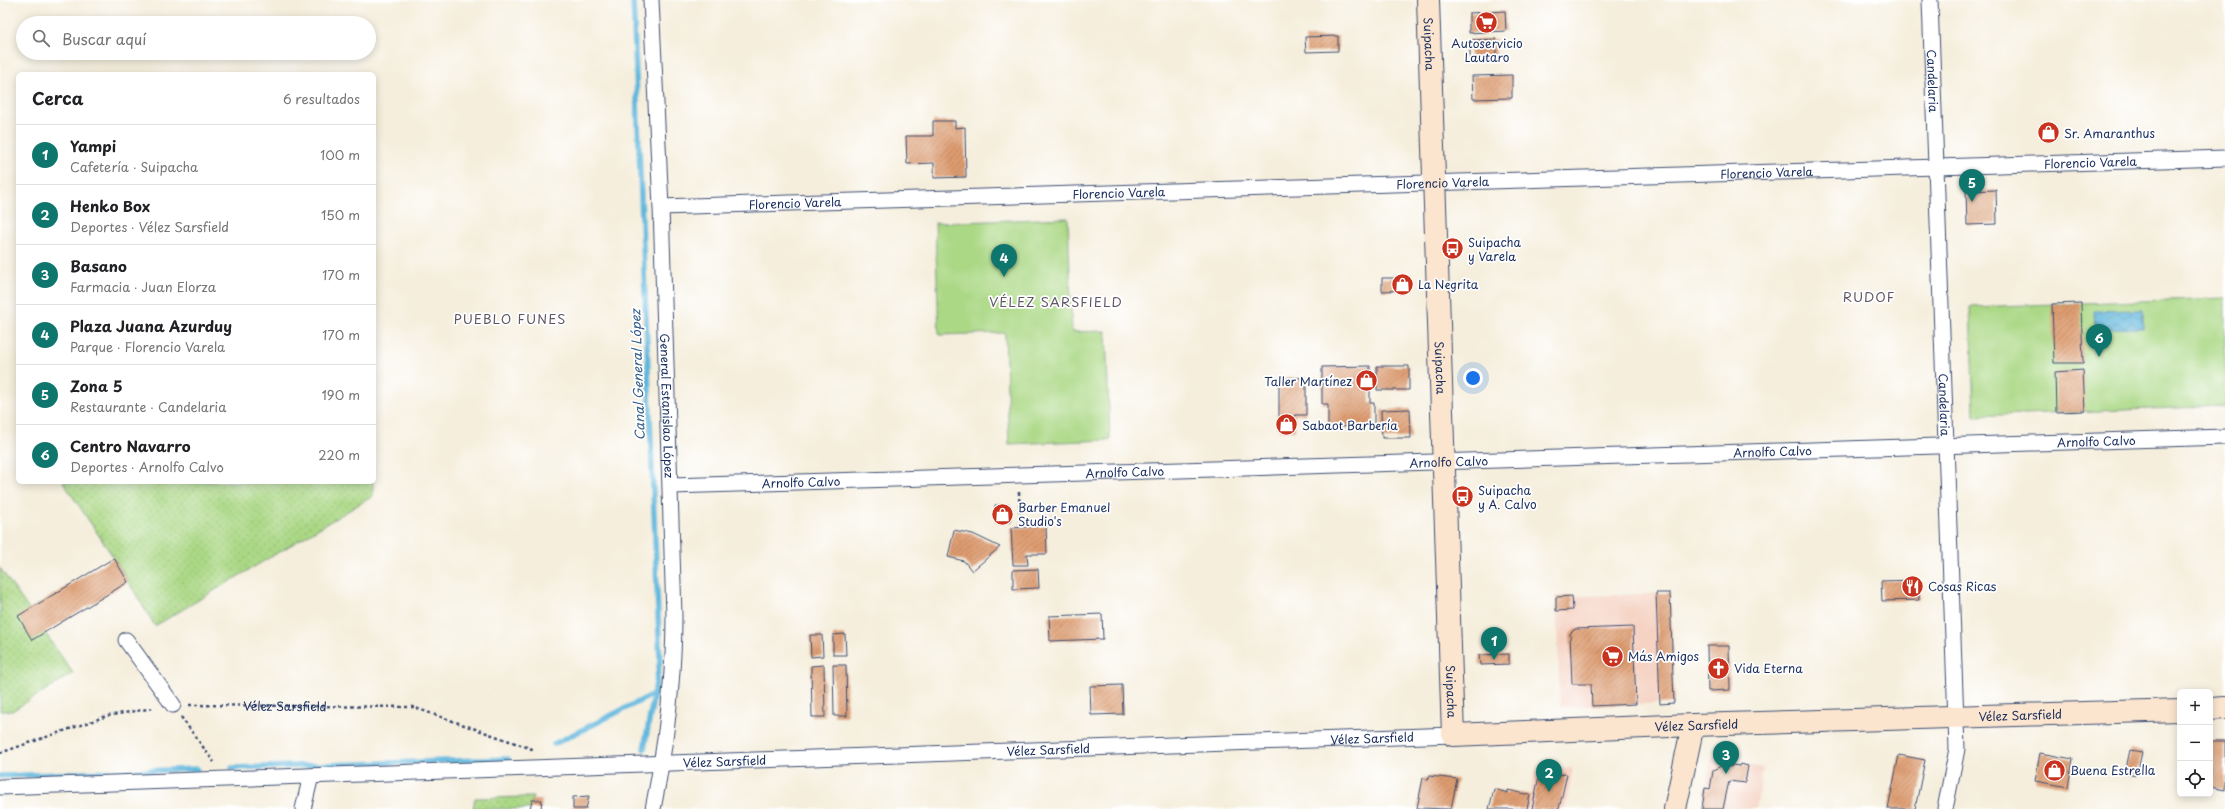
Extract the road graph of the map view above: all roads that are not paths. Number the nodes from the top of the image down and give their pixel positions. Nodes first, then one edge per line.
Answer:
1 (651, 0) edge
2 (1428, 0) edge
3 (1930, 0) edge
4 (2225, 158) edge
5 (1936, 167) junction
6 (1434, 182) junction
7 (661, 207) junction
8 (2225, 437) edge
9 (1946, 445) junction
10 (1444, 461) junction
11 (671, 486) junction
12 (126, 640) dead end
13 (173, 705) road end
14 (2225, 708) edge
15 (2213, 709) edge
16 (2177, 710) edge
17 (1956, 717) junction
18 (1693, 725) junction
19 (1453, 735) junction
20 (662, 762) junction
21 (311, 776) junction
22 (0, 787) edge
23 (303, 809) edge
24 (653, 809) edge
25 (1675, 809) edge
26 (1945, 809) edge

1 - 7 street, General Estanislao López
2 - 6 main road, Suipacha
3 - 5 street, Candelaria
4 - 5 street, Florencio Varela
5 - 6 street, Florencio Varela
5 - 9 street, Candelaria
6 - 7 street, Florencio Varela
6 - 10 main road, Suipacha
7 - 11 street, General Estanislao López
8 - 9 street, Arnolfo Calvo
9 - 10 street, Arnolfo Calvo
9 - 17 street, Candelaria
10 - 11 street, Arnolfo Calvo
10 - 19 main road, Suipacha
11 - 20 street, General Estanislao López
12 - 13 street
14 - 15 main road
16 - 17 main road, Vélez Sarsfield
17 - 18 main road, Vélez Sarsfield
17 - 26 street, Candelaria
18 - 19 main road, Vélez Sarsfield
18 - 25 main road
19 - 20 street, Vélez Sarsfield
20 - 21 street, Vélez Sarsfield
20 - 24 street, General Estanislao López
21 - 22 street, Vélez Sarsfield
21 - 23 street

